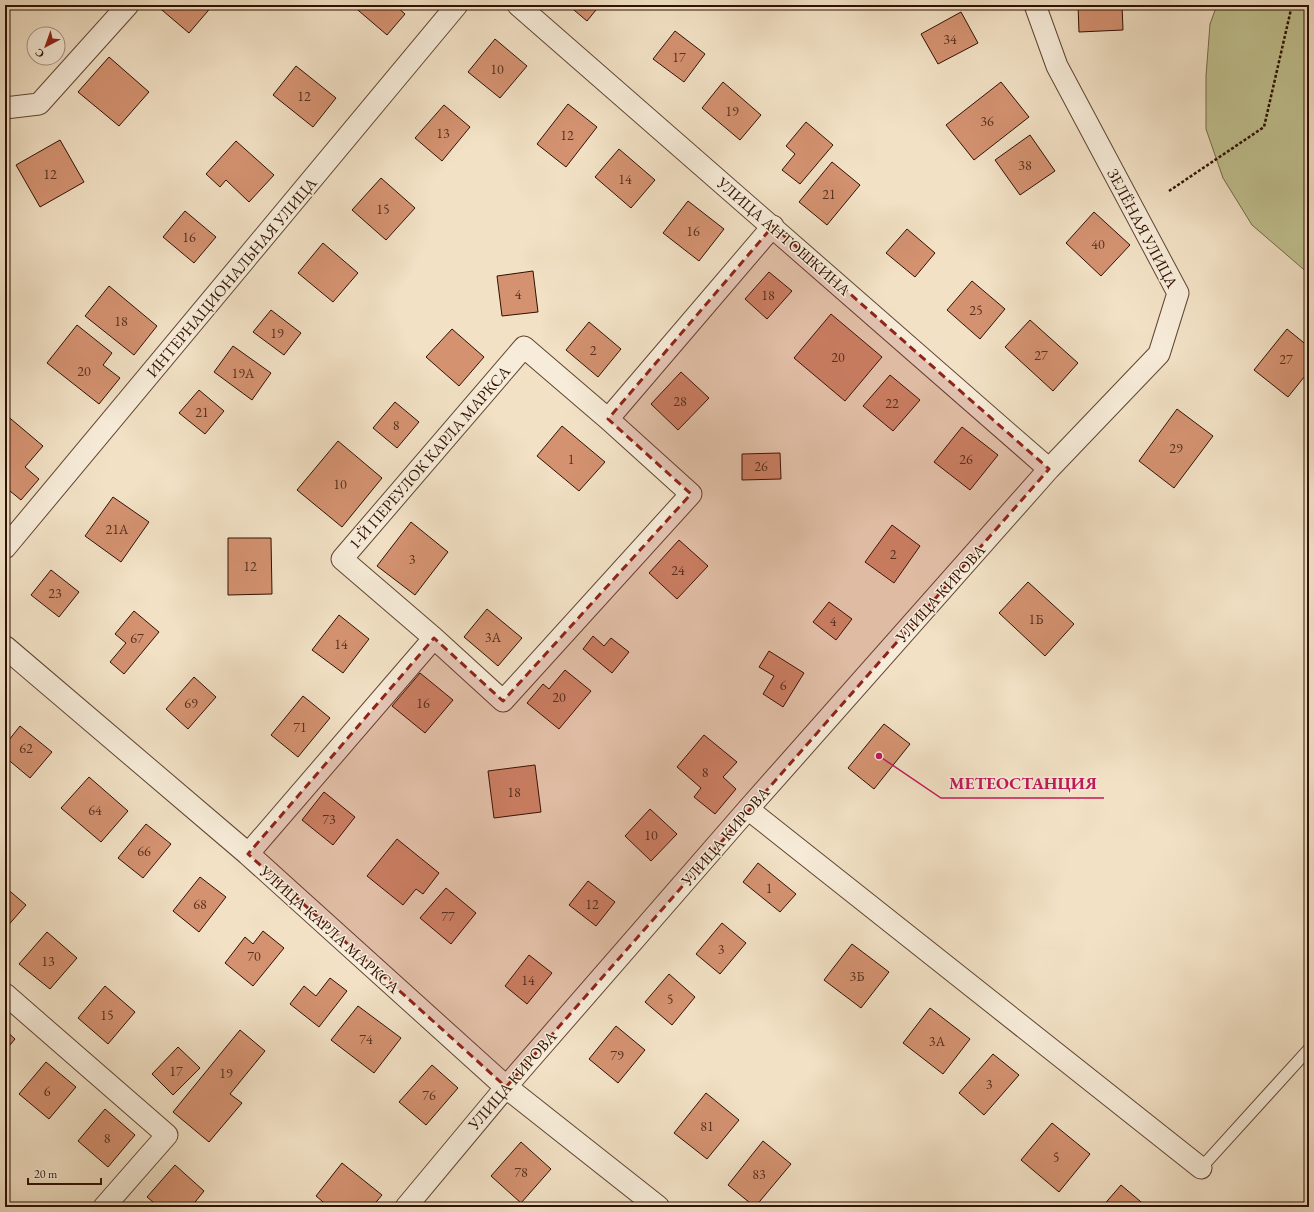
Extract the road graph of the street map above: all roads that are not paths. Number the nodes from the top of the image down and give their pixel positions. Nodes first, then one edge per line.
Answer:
1 (128, 5) edge
2 (457, 5) edge
3 (518, 5) edge
4 (1035, 5) edge
5 (5, 108) edge
6 (773, 226) junction
7 (608, 418) junction
8 (1049, 469) junction
9 (5, 548) edge
10 (434, 638) junction
11 (5, 647) edge
12 (748, 809) junction
13 (248, 854) junction
14 (5, 994) edge
15 (1309, 1049) edge
16 (506, 1086) junction
17 (1201, 1168) joint
18 (104, 1207) edge
19 (406, 1207) edge
20 (658, 1207) edge

1 - 5 street
2 - 9 street, ИНТЕРНАЦИОНАЛЬНАЯ УЛИЦА
3 - 6 street, УЛИЦА АНТОШКИНА
4 - 8 street, ЗЕЛЁНАЯ УЛИЦА
6 - 7 street
6 - 8 street, УЛИЦА АНТОШКИНА
7 - 10 street, 1-Й ПЕРЕУЛОК КАРЛА МАРКСА
7 - 10 street, 1-Й ПЕРЕУЛОК КАРЛА МАРКСА
8 - 12 street, УЛИЦА КИРОВА
10 - 13 street
11 - 13 street, УЛИЦА КАРЛА МАРКСА
12 - 16 street, УЛИЦА КИРОВА
12 - 17 street
13 - 16 street, УЛИЦА КАРЛА МАРКСА
14 - 18 street
15 - 17 lane
16 - 19 street, УЛИЦА КИРОВА
16 - 20 street, УЛИЦА КАРЛА МАРКСА

